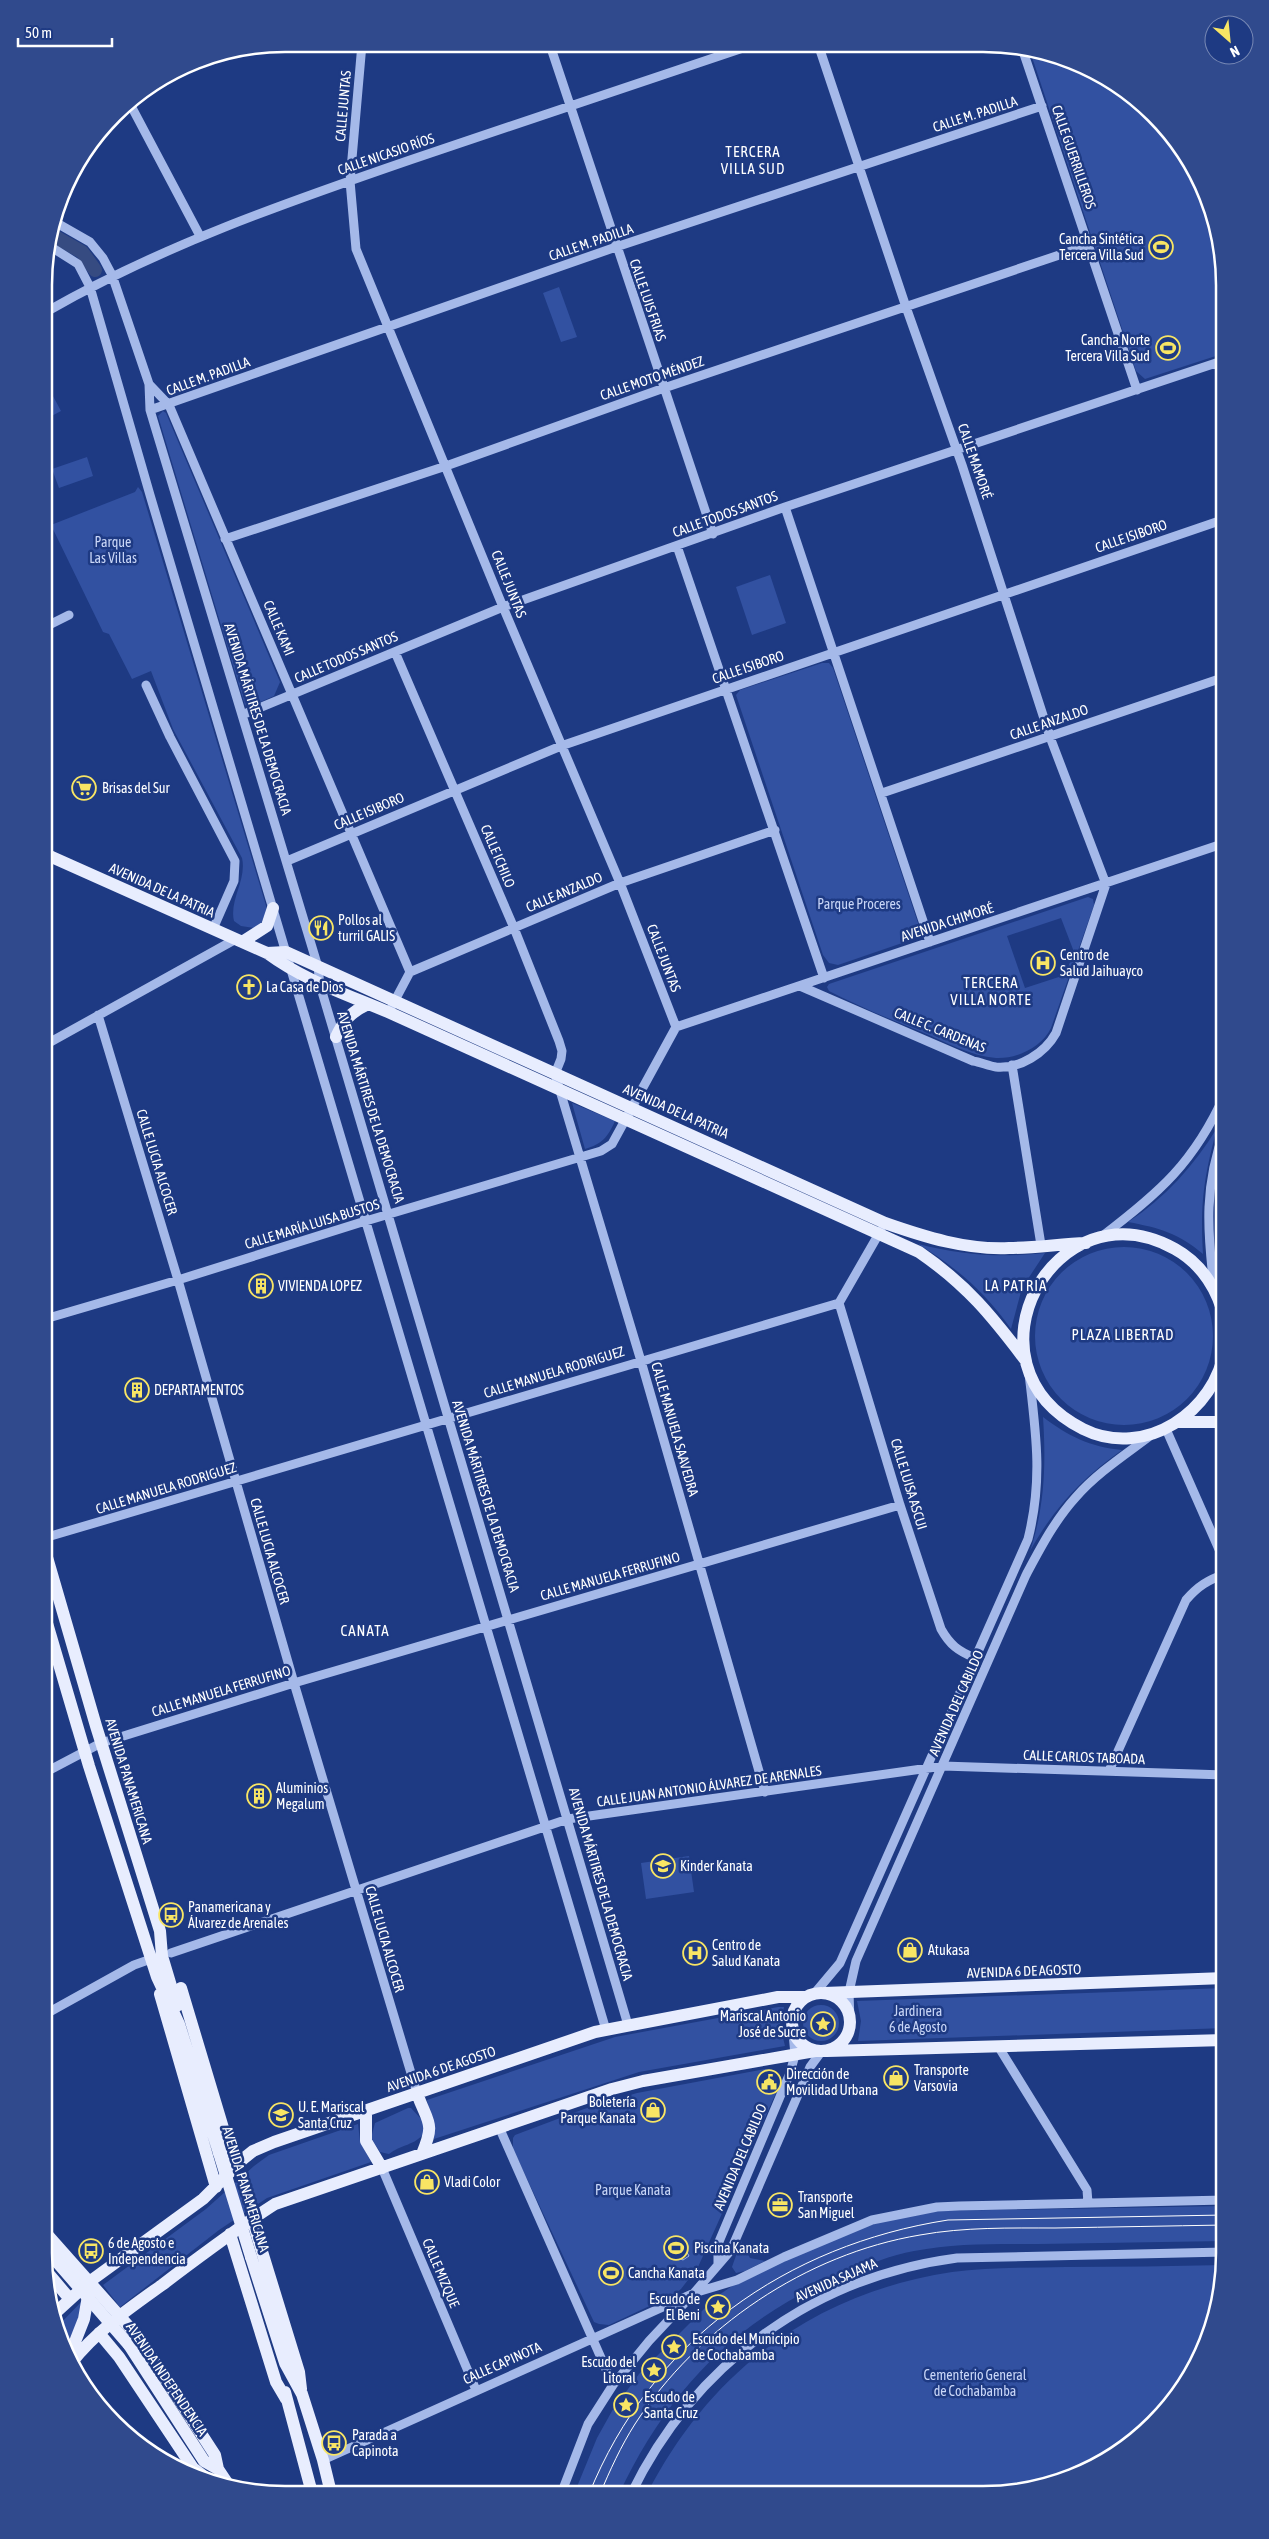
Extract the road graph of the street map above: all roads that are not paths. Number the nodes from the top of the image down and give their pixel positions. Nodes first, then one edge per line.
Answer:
1 (361, 52) edge
2 (552, 52) edge
3 (731, 52) edge
4 (822, 52) edge
5 (1025, 56) edge
6 (570, 106) junction
7 (1042, 106) junction
8 (133, 109) edge
9 (859, 167) junction
10 (350, 181) junction
11 (60, 225) edge
12 (200, 236) junction
13 (1089, 245) junction
14 (616, 247) junction
15 (55, 249) edge
16 (112, 276) junction
17 (90, 286) junction
18 (906, 307) junction
19 (53, 308) edge
20 (386, 327) junction
21 (1216, 364) edge
22 (149, 384) junction
23 (664, 388) junction
24 (1137, 390) junction
25 (169, 405) junction
26 (150, 410) junction
27 (957, 450) junction
28 (446, 466) junction
29 (785, 507) junction
30 (1216, 522) edge
31 (713, 534) junction
32 (225, 540) junction
33 (677, 546) junction
34 (1005, 595) junction
35 (503, 607) junction
36 (69, 615) dead end
37 (53, 623) edge
38 (395, 652) junction
39 (834, 652) junction
40 (1216, 679) edge
41 (146, 685) dead end
42 (726, 689) junction
43 (293, 694) junction
44 (242, 715) junction
45 (1050, 737) junction
46 (561, 746) junction
47 (456, 790) junction
48 (882, 793) junction
49 (775, 830) junction
50 (352, 833) junction
51 (1216, 846) edge
52 (53, 858) edge
53 (287, 861) junction
54 (620, 883) junction
55 (1106, 884) junction
56 (273, 908) junction
57 (514, 928) junction
58 (213, 929) junction
59 (239, 941) junction
60 (930, 942) junction
61 (286, 952) junction
62 (267, 953) junction
63 (318, 967) junction
64 (292, 971) junction
65 (410, 972) junction
66 (824, 978) junction
67 (320, 985) junction
68 (800, 986) junction
69 (394, 1001) junction
70 (368, 1004) junction
71 (388, 1012) junction
72 (98, 1015) junction
73 (676, 1027) junction
74 (336, 1037) junction
75 (53, 1040) edge
76 (1012, 1065) junction
77 (556, 1074) junction
78 (560, 1090) junction
79 (1216, 1112) edge
80 (628, 1113) junction
81 (1216, 1157) edge
82 (581, 1158) junction
83 (389, 1214) junction
84 (366, 1221) junction
85 (882, 1228) junction
86 (1101, 1238) junction
87 (1086, 1243) junction
88 (1041, 1245) junction
89 (178, 1280) junction
90 (1215, 1290) joint
91 (839, 1303) junction
92 (53, 1317) edge
93 (641, 1361) junction
94 (1027, 1366) junction
95 (1216, 1379) edge
96 (449, 1418) junction
97 (1178, 1422) junction
98 (1216, 1422) edge
99 (426, 1424) junction
100 (1166, 1429) junction
101 (1153, 1434) junction
102 (236, 1481) junction
103 (900, 1505) junction
104 (53, 1535) edge
105 (1216, 1543) edge
106 (700, 1564) junction
107 (1216, 1577) edge
108 (53, 1578) edge
109 (509, 1620) junction
110 (485, 1626) junction
111 (53, 1644) edge
112 (976, 1658) junction
113 (294, 1683) junction
114 (101, 1743) junction
115 (85, 1751) junction
116 (943, 1766) junction
117 (53, 1768) edge
118 (928, 1768) junction
119 (1109, 1771) junction
120 (1216, 1775) edge
121 (766, 1792) junction
122 (568, 1819) junction
123 (545, 1827) junction
124 (357, 1892) junction
125 (160, 1931) junction
126 (170, 1953) junction
127 (151, 1959) junction
128 (157, 1977) junction
129 (1216, 1978) edge
130 (850, 1992) junction
131 (814, 1995) junction
132 (53, 2010) edge
133 (850, 2022) junction
134 (179, 2024) junction
135 (628, 2025) junction
136 (606, 2030) junction
137 (793, 2034) junction
138 (1216, 2040) edge
139 (998, 2046) junction
140 (821, 2051) junction
141 (794, 2055) junction
142 (417, 2094) junction
143 (366, 2110) junction
144 (500, 2127) junction
145 (422, 2154) junction
146 (235, 2168) junction
147 (382, 2168) junction
148 (216, 2187) junction
149 (1216, 2200) edge
150 (1088, 2203) junction
151 (252, 2219) junction
152 (230, 2234) junction
153 (53, 2241) edge
154 (1216, 2252) edge
155 (53, 2257) edge
156 (718, 2262) junction
157 (54, 2280) edge
158 (89, 2282) junction
159 (694, 2294) junction
160 (69, 2298) junction
161 (59, 2309) edge
162 (120, 2316) junction
163 (99, 2333) junction
164 (592, 2338) junction
165 (72, 2348) edge
166 (77, 2356) edge
167 (284, 2363) junction
168 (612, 2385) junction
169 (476, 2390) junction
170 (302, 2394) junction
171 (286, 2399) junction
172 (323, 2460) junction
173 (204, 2462) junction
174 (192, 2467) edge
175 (218, 2470) junction
176 (205, 2472) edge
177 (224, 2479) edge
178 (310, 2486) edge
179 (329, 2486) edge
180 (564, 2486) edge
181 (635, 2486) edge

1 - 10 street, CALLE JUNTAS
2 - 6 street, CALLE LUIS FRIAS
3 - 6 street, CALLE NICASIO RÍOS
4 - 9 street, CALLE MAMORÉ
5 - 7 street, CALLE GUERRILLEROS
6 - 10 street, CALLE NICASIO RÍOS
6 - 14 street, CALLE LUIS FRIAS
7 - 9 street, CALLE M. PADILLA
7 - 13 street, CALLE GUERRILLEROS
8 - 12 street
9 - 14 street, CALLE M. PADILLA
9 - 18 street, CALLE MAMORÉ
10 - 12 street, CALLE NICASIO RÍOS
10 - 20 street, CALLE JUNTAS
11 - 16 street, AVENIDA MÁRTIRES DE LA DEMOCRACIA
12 - 16 street, CALLE NICASIO RÍOS
13 - 18 street, CALLE MOTO MÉNDEZ
13 - 24 street, CALLE GUERRILLEROS
14 - 20 street, CALLE M. PADILLA
14 - 23 street, CALLE LUIS FRIAS
15 - 17 street
16 - 17 street, CALLE NICASIO RÍOS
16 - 22 street, AVENIDA MÁRTIRES DE LA DEMOCRACIA
17 - 19 street, CALLE NICASIO RÍOS
17 - 56 street
18 - 23 street, CALLE MOTO MÉNDEZ
18 - 27 street, CALLE MAMORÉ
20 - 25 street, CALLE M. PADILLA
20 - 28 street, CALLE JUNTAS
21 - 24 street, CALLE TODOS SANTOS
22 - 25 street, CALLE KAMI
22 - 26 street, AVENIDA MÁRTIRES DE LA DEMOCRACIA
23 - 28 street, CALLE MOTO MÉNDEZ
23 - 31 street, CALLE LUIS FRIAS
24 - 27 street, CALLE TODOS SANTOS
25 - 26 street, CALLE M. PADILLA
25 - 32 street, CALLE KAMI
26 - 44 street, AVENIDA MÁRTIRES DE LA DEMOCRACIA
27 - 29 street, CALLE TODOS SANTOS
27 - 34 street, CALLE MAMORÉ
28 - 32 street, CALLE MOTO MÉNDEZ
28 - 35 street, CALLE JUNTAS
29 - 31 street, CALLE TODOS SANTOS
29 - 39 street
30 - 34 street, CALLE ISIBORO
31 - 33 street, CALLE TODOS SANTOS
32 - 43 street, CALLE KAMI
33 - 35 street, CALLE TODOS SANTOS
33 - 42 street
34 - 39 street, CALLE ISIBORO
34 - 45 street, CALLE MAMORÉ
35 - 38 street, CALLE TODOS SANTOS
35 - 46 street, CALLE JUNTAS
36 - 37 street
38 - 43 street, CALLE TODOS SANTOS
38 - 47 street, CALLE ICHILO
39 - 42 street, CALLE ISIBORO
39 - 48 street
40 - 45 street, CALLE ANZALDO
41 - 58 street
42 - 46 street, CALLE ISIBORO
42 - 49 street
43 - 44 street, CALLE TODOS SANTOS
43 - 50 street, CALLE KAMI
44 - 53 street, AVENIDA MÁRTIRES DE LA DEMOCRACIA
45 - 48 street, CALLE ANZALDO
45 - 55 street, CALLE MAMORÉ
46 - 47 street, CALLE ISIBORO
46 - 54 street, CALLE JUNTAS
47 - 50 street, CALLE ISIBORO
47 - 57 street, CALLE ICHILO
48 - 60 street
49 - 54 street, CALLE ANZALDO
49 - 66 street
50 - 53 street, CALLE ISIBORO
50 - 65 street, CALLE KAMI
51 - 55 street, AVENIDA CHIMORÉ
52 - 58 main road, AVENIDA DE LA PATRIA
53 - 63 street, AVENIDA MÁRTIRES DE LA DEMOCRACIA
54 - 57 street, CALLE ANZALDO
54 - 73 street, CALLE JUNTAS
55 - 60 street, AVENIDA CHIMORÉ
55 - 76 street, CALLE C. CARDENAS
56 - 59 main road
56 - 61 street
57 - 65 street, CALLE ANZALDO
57 - 77 street, CALLE ICHILO
58 - 59 main road, AVENIDA DE LA PATRIA
59 - 62 main road, AVENIDA DE LA PATRIA
59 - 72 street
60 - 66 street, AVENIDA CHIMORÉ
61 - 62 main road, AVENIDA DE LA PATRIA
61 - 63 main road, AVENIDA DE LA PATRIA
61 - 64 street
62 - 64 main road, AVENIDA DE LA PATRIA
63 - 67 street, AVENIDA MÁRTIRES DE LA DEMOCRACIA
63 - 69 main road, AVENIDA DE LA PATRIA
64 - 67 main road, AVENIDA DE LA PATRIA
64 - 84 street
65 - 69 street
66 - 68 street, AVENIDA CHIMORÉ
67 - 70 main road, AVENIDA DE LA PATRIA
67 - 74 street, AVENIDA MÁRTIRES DE LA DEMOCRACIA
68 - 73 street, AVENIDA CHIMORÉ
68 - 76 street, CALLE C. CARDENAS
69 - 71 street
69 - 77 main road, AVENIDA DE LA PATRIA
70 - 71 main road, AVENIDA DE LA PATRIA
70 - 74 main road
71 - 78 main road, AVENIDA DE LA PATRIA
72 - 75 street
72 - 89 street, CALLE LUCIA ALCOCER
73 - 80 street
74 - 83 street, AVENIDA MÁRTIRES DE LA DEMOCRACIA
76 - 88 street
77 - 78 street, CALLE MANUELA SAAVEDRA
77 - 80 main road, AVENIDA DE LA PATRIA
78 - 80 main road, AVENIDA DE LA PATRIA
78 - 82 street, CALLE MANUELA SAAVEDRA
79 - 86 street
80 - 82 street, CALLE MARÍA LUISA BUSTOS
80 - 85 main road, AVENIDA DE LA PATRIA
81 - 90 street
82 - 83 street, CALLE MARÍA LUISA BUSTOS
82 - 93 street, CALLE MANUELA SAAVEDRA
83 - 84 street, CALLE MARÍA LUISA BUSTOS
83 - 96 street, AVENIDA MÁRTIRES DE LA DEMOCRACIA
84 - 89 street, CALLE MARÍA LUISA BUSTOS
84 - 99 street
85 - 88 main road, AVENIDA DE LA PATRIA
85 - 91 street
85 - 94 main road, AVENIDA DE LA PATRIA
86 - 87 main road
86 - 90 main road
87 - 88 main road, AVENIDA DE LA PATRIA
87 - 94 main road
89 - 92 street, CALLE MARÍA LUISA BUSTOS
89 - 102 street, CALLE LUCIA ALCOCER
91 - 93 street, CALLE MANUELA RODRIGUEZ
91 - 103 street, CALLE LUISA ASCUI
93 - 96 street, CALLE MANUELA RODRIGUEZ
93 - 106 street, CALLE MANUELA SAAVEDRA
94 - 101 main road
94 - 112 street, AVENIDA DEL CABILDO
95 - 97 main road
96 - 99 street, CALLE MANUELA RODRIGUEZ
96 - 109 street, AVENIDA MÁRTIRES DE LA DEMOCRACIA
97 - 98 main road
97 - 100 main road
99 - 102 street, CALLE MANUELA RODRIGUEZ
99 - 110 street
100 - 101 main road
100 - 105 street
101 - 116 street, AVENIDA DEL CABILDO
102 - 104 street, CALLE MANUELA RODRIGUEZ
102 - 113 street, CALLE LUCIA ALCOCER
103 - 106 street, CALLE MANUELA FERRUFINO
103 - 112 street, CALLE LUISA ASCUI
106 - 109 street, CALLE MANUELA FERRUFINO
106 - 121 street, CALLE MANUELA SAAVEDRA
107 - 119 street
108 - 114 main road, AVENIDA PANAMERICANA
109 - 110 street, CALLE MANUELA FERRUFINO
109 - 122 street, AVENIDA MÁRTIRES DE LA DEMOCRACIA
110 - 113 street, CALLE MANUELA FERRUFINO
110 - 123 street
111 - 115 main road, AVENIDA PANAMERICANA
112 - 118 street, AVENIDA DEL CABILDO
113 - 114 street, CALLE MANUELA FERRUFINO
113 - 124 street, CALLE LUCIA ALCOCER
114 - 115 street, CALLE MANUELA FERRUFINO
114 - 125 main road, AVENIDA PANAMERICANA
115 - 117 street, CALLE MANUELA FERRUFINO
115 - 127 main road, AVENIDA PANAMERICANA
116 - 118 street, CALLE JUAN ANTONIO ÁLVAREZ DE ARENALES
116 - 119 street, CALLE CARLOS TABOADA
116 - 130 street, AVENIDA DEL CABILDO
118 - 121 street, CALLE JUAN ANTONIO ÁLVAREZ DE ARENALES
118 - 131 street, AVENIDA DEL CABILDO
119 - 120 street, CALLE CARLOS TABOADA
121 - 122 street, CALLE JUAN ANTONIO ÁLVAREZ DE ARENALES
122 - 123 street, CALLE JUAN ANTONIO ÁLVAREZ DE ARENALES
122 - 135 street, AVENIDA MÁRTIRES DE LA DEMOCRACIA
123 - 124 street, CALLE JUAN ANTONIO ÁLVAREZ DE ARENALES
123 - 136 street
124 - 126 street, CALLE JUAN ANTONIO ÁLVAREZ DE ARENALES
124 - 142 street, CALLE LUCIA ALCOCER
125 - 126 main road
125 - 134 main road, AVENIDA PANAMERICANA
126 - 146 main road
127 - 128 main road, AVENIDA PANAMERICANA
127 - 132 street
128 - 134 main road, AVENIDA PANAMERICANA
128 - 148 main road
129 - 130 main road, AVENIDA 6 DE AGOSTO
130 - 131 main road, AVENIDA 6 DE AGOSTO
130 - 133 street, AVENIDA DEL CABILDO
131 - 133 main road
131 - 135 main road, AVENIDA 6 DE AGOSTO
131 - 137 main road
133 - 140 main road
134 - 167 main road, AVENIDA PANAMERICANA, bridge
135 - 136 main road, AVENIDA 6 DE AGOSTO
136 - 142 main road, AVENIDA 6 DE AGOSTO
137 - 140 main road
137 - 141 street, AVENIDA DEL CABILDO
138 - 139 main road
139 - 140 main road
139 - 150 street
140 - 141 main road
140 - 156 street, AVENIDA DEL CABILDO
141 - 144 main road
141 - 156 street, AVENIDA DEL CABILDO
142 - 143 main road, AVENIDA 6 DE AGOSTO
142 - 145 main road
143 - 146 main road, AVENIDA 6 DE AGOSTO
143 - 147 main road
144 - 145 main road
144 - 164 street
145 - 147 main road
146 - 148 main road, AVENIDA 6 DE AGOSTO
147 - 151 main road
147 - 169 street, CALLE MIZQUE
148 - 158 main road, AVENIDA 6 DE AGOSTO
149 - 150 street
150 - 159 street
151 - 152 main road
151 - 170 main road
152 - 162 main road
152 - 171 main road
153 - 158 main road
154 - 181 street, AVENIDA SAJAMA
155 - 173 main road, AVENIDA INDEPENDENCIA, bridge
156 - 159 street, AVENIDA DEL CABILDO
157 - 160 main road
158 - 160 main road, AVENIDA 6 DE AGOSTO
158 - 162 main road
158 - 165 main road
159 - 164 street, CALLE CAPINOTA
159 - 168 street, AVENIDA DEL CABILDO
160 - 161 main road, AVENIDA 6 DE AGOSTO
162 - 163 main road
162 - 175 main road
163 - 166 main road
163 - 174 main road
164 - 168 street
164 - 169 street, CALLE CAPINOTA
167 - 170 main road, AVENIDA PANAMERICANA
167 - 171 main road, AVENIDA PANAMERICANA
168 - 180 street, AVENIDA DEL CABILDO
169 - 172 street, CALLE CAPINOTA
170 - 172 main road, AVENIDA PANAMERICANA
171 - 178 main road, AVENIDA PANAMERICANA
172 - 179 main road, AVENIDA PANAMERICANA
173 - 175 main road, AVENIDA INDEPENDENCIA
173 - 176 main road, AVENIDA INDEPENDENCIA
175 - 177 main road, AVENIDA INDEPENDENCIA

